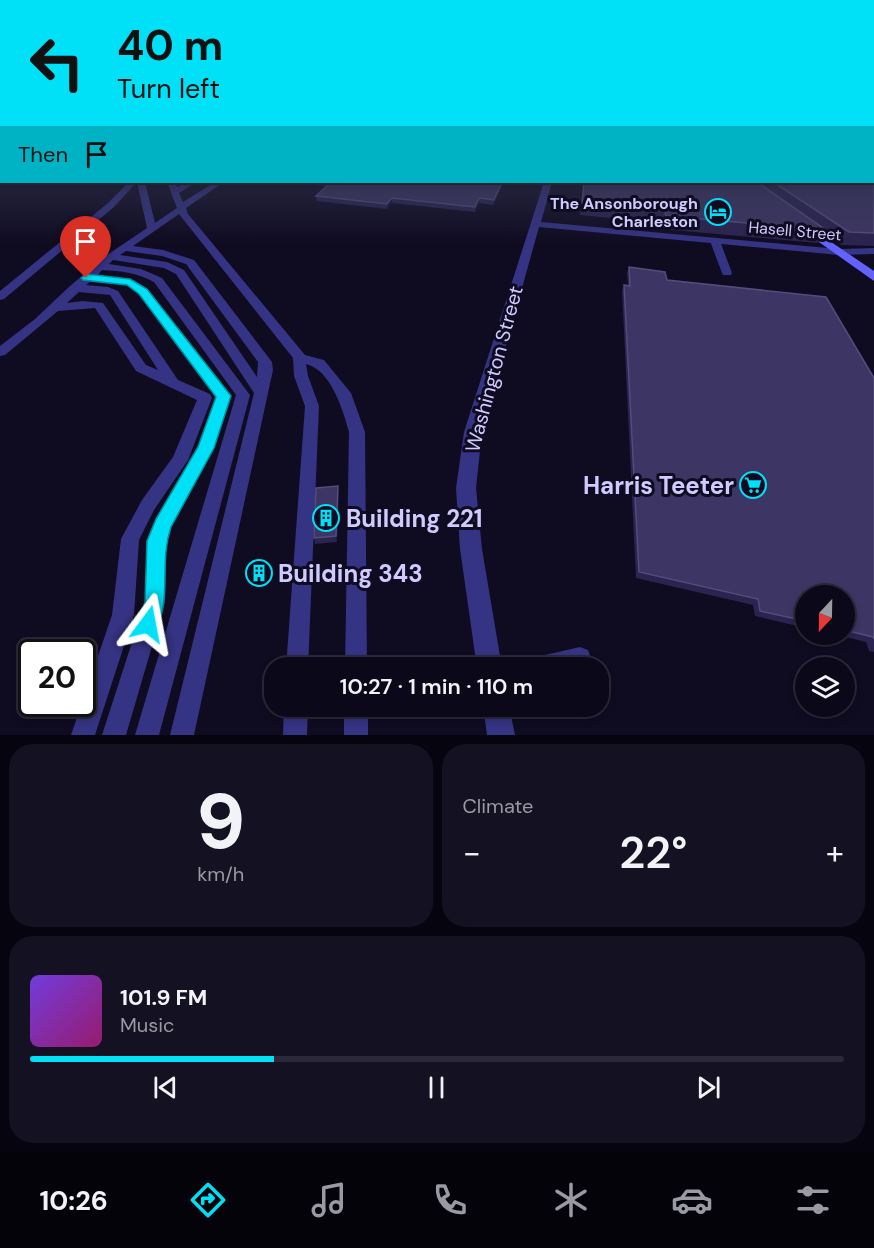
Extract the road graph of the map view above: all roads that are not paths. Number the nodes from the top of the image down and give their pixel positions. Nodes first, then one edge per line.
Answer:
1 (132, 183) edge
2 (141, 183) edge
3 (189, 183) edge
4 (218, 183) edge
5 (548, 183) edge
6 (173, 187) edge
7 (181, 208) junction
8 (796, 220) edge
9 (535, 224) junction
10 (152, 228) junction
11 (715, 241) junction
12 (123, 248) junction
13 (874, 251) edge
14 (839, 252) junction
15 (93, 273) junction
16 (727, 273) dead end
17 (874, 277) edge
18 (0, 297) edge
19 (54, 308) junction
20 (0, 352) edge
21 (300, 358) junction
22 (173, 383) junction
23 (261, 393) junction
24 (298, 657) edge
25 (356, 657) edge
26 (488, 657) edge
27 (296, 717) edge
28 (356, 717) edge
29 (498, 717) edge
30 (83, 735) edge
31 (114, 735) edge
32 (147, 735) edge
33 (182, 735) edge
34 (295, 735) edge
35 (356, 735) edge
36 (501, 735) edge

1 - 18 lane
2 - 10 lane
3 - 6 lane
4 - 7 lane
5 - 9 street, Washington Street
6 - 7 lane
7 - 10 lane
7 - 21 lane
8 - 14 street
9 - 11 street, Hasell Street
9 - 26 street, Washington Street
10 - 12 lane
11 - 14 street, Hasell Street
11 - 16 lane
12 - 15 lane
12 - 23 lane
13 - 14 street, Hasell Street
14 - 17 street
15 - 19 lane
15 - 22 lane
15 - 23 lane
15 - 31 lane
15 - 32 lane
19 - 20 lane
19 - 22 lane
21 - 24 lane
21 - 25 lane
22 - 30 lane
23 - 33 lane
27 - 34 lane
28 - 35 lane
29 - 36 street

